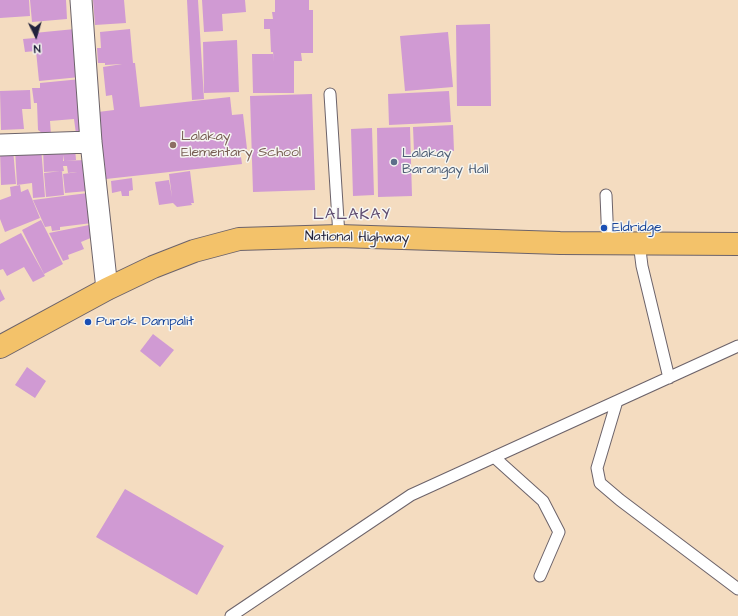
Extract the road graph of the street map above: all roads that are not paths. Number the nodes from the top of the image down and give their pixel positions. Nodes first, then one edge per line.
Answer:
1 (81, 0) edge
2 (330, 94) dead end
3 (91, 142) junction
4 (0, 145) edge
5 (606, 195) dead end
6 (339, 236) junction
7 (639, 242) junction
8 (608, 243) junction
9 (738, 244) edge
10 (107, 289) junction
11 (738, 346) edge
12 (0, 347) edge
13 (669, 378) junction
14 (617, 401) junction
15 (494, 457) junction
16 (540, 576) dead end
17 (738, 589) edge
18 (231, 616) edge

1 - 3 street
2 - 6 lane
3 - 4 street
3 - 10 street
5 - 8 lane
6 - 8 main road, National Highway
6 - 10 main road, National Highway
7 - 8 main road, National Highway
7 - 9 main road, National Highway
7 - 13 lane
10 - 12 main road, National Highway
11 - 13 lane
13 - 14 lane
14 - 15 lane
14 - 17 lane
15 - 16 lane
15 - 18 lane

